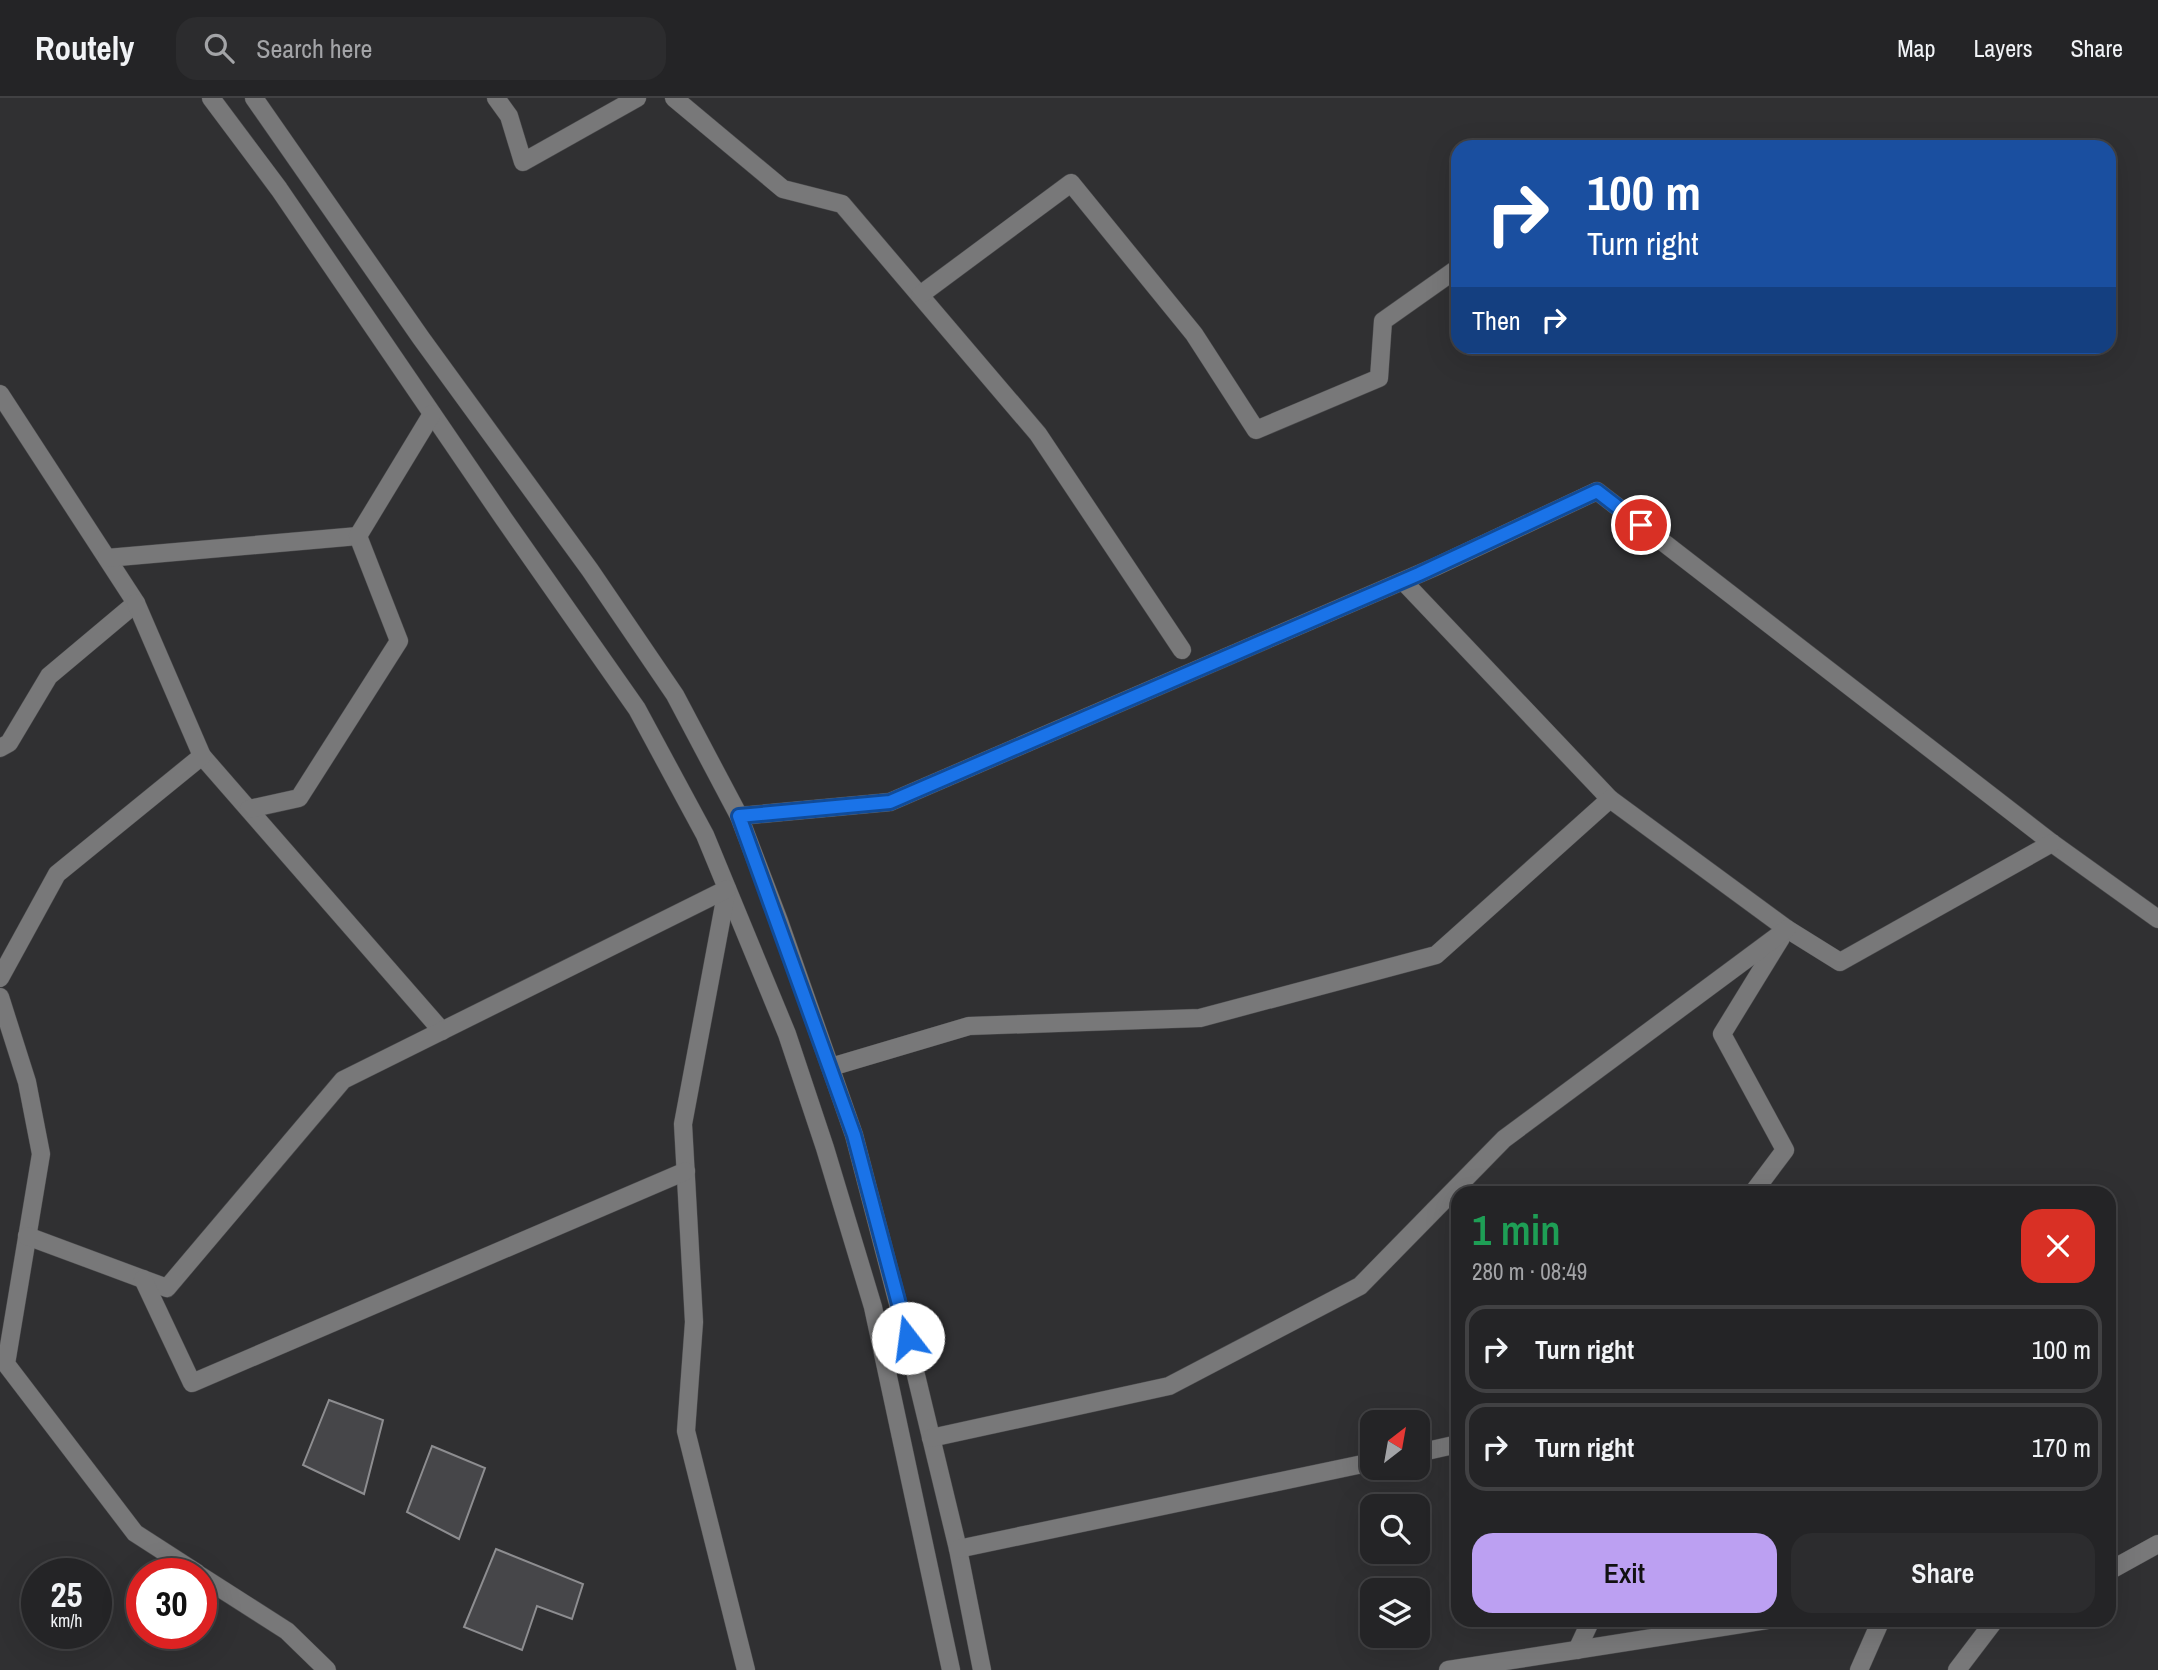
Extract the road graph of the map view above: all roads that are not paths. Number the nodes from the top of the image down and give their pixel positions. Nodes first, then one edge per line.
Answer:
1 (211, 98) edge
2 (254, 98) edge
3 (496, 98) edge
4 (637, 98) edge
5 (674, 98) edge
6 (1451, 273) edge
7 (920, 295) junction
8 (0, 394) edge
9 (432, 414) junction
10 (358, 536) junction
11 (107, 558) junction
12 (1403, 581) junction
13 (136, 603) junction
14 (1182, 650) dead end
15 (0, 748) edge
16 (202, 755) junction
17 (1610, 799) junction
18 (249, 809) junction
19 (739, 816) junction
20 (2052, 843) junction
21 (727, 889) junction
22 (2158, 919) edge
23 (1787, 929) junction
24 (0, 978) edge
25 (0, 997) edge
26 (442, 1031) junction
27 (831, 1067) junction
28 (686, 1171) junction
29 (1458, 1186) edge
30 (1758, 1186) edge
31 (1451, 1193) edge
32 (27, 1236) junction
33 (143, 1279) junction
34 (931, 1438) junction
35 (1451, 1446) edge
36 (1430, 1450) edge
37 (1360, 1465) edge
38 (2158, 1544) edge
39 (958, 1549) junction
40 (172, 1558) edge
41 (2116, 1567) edge
42 (217, 1586) edge
43 (1588, 1627) edge
44 (1723, 1627) edge
45 (1878, 1627) edge
46 (1990, 1627) edge
47 (1577, 1650) junction
48 (327, 1670) edge
49 (746, 1670) edge
50 (951, 1670) edge
51 (982, 1670) edge
52 (1448, 1670) edge
53 (1859, 1670) edge
54 (1957, 1670) edge

1 - 9 street
2 - 19 street
3 - 4 street
5 - 7 street
6 - 7 street
7 - 14 street
8 - 11 street
9 - 10 street
9 - 21 street
10 - 11 street
10 - 18 street
11 - 13 street
12 - 17 street
12 - 19 street
12 - 20 street
13 - 15 street
13 - 16 street
16 - 18 street
16 - 24 street
17 - 23 street
17 - 27 street
18 - 26 street
19 - 27 street
20 - 22 street
20 - 23 street
21 - 26 street
21 - 28 street
21 - 50 street
23 - 29 street
23 - 30 street
25 - 32 street
26 - 33 street
27 - 34 street
28 - 33 street
28 - 49 street
31 - 34 street
32 - 33 street
32 - 40 street
34 - 39 street
35 - 36 street
37 - 39 street
38 - 41 street
39 - 51 street
42 - 48 street
43 - 47 street
44 - 47 street
45 - 53 street
46 - 54 street
47 - 52 street

